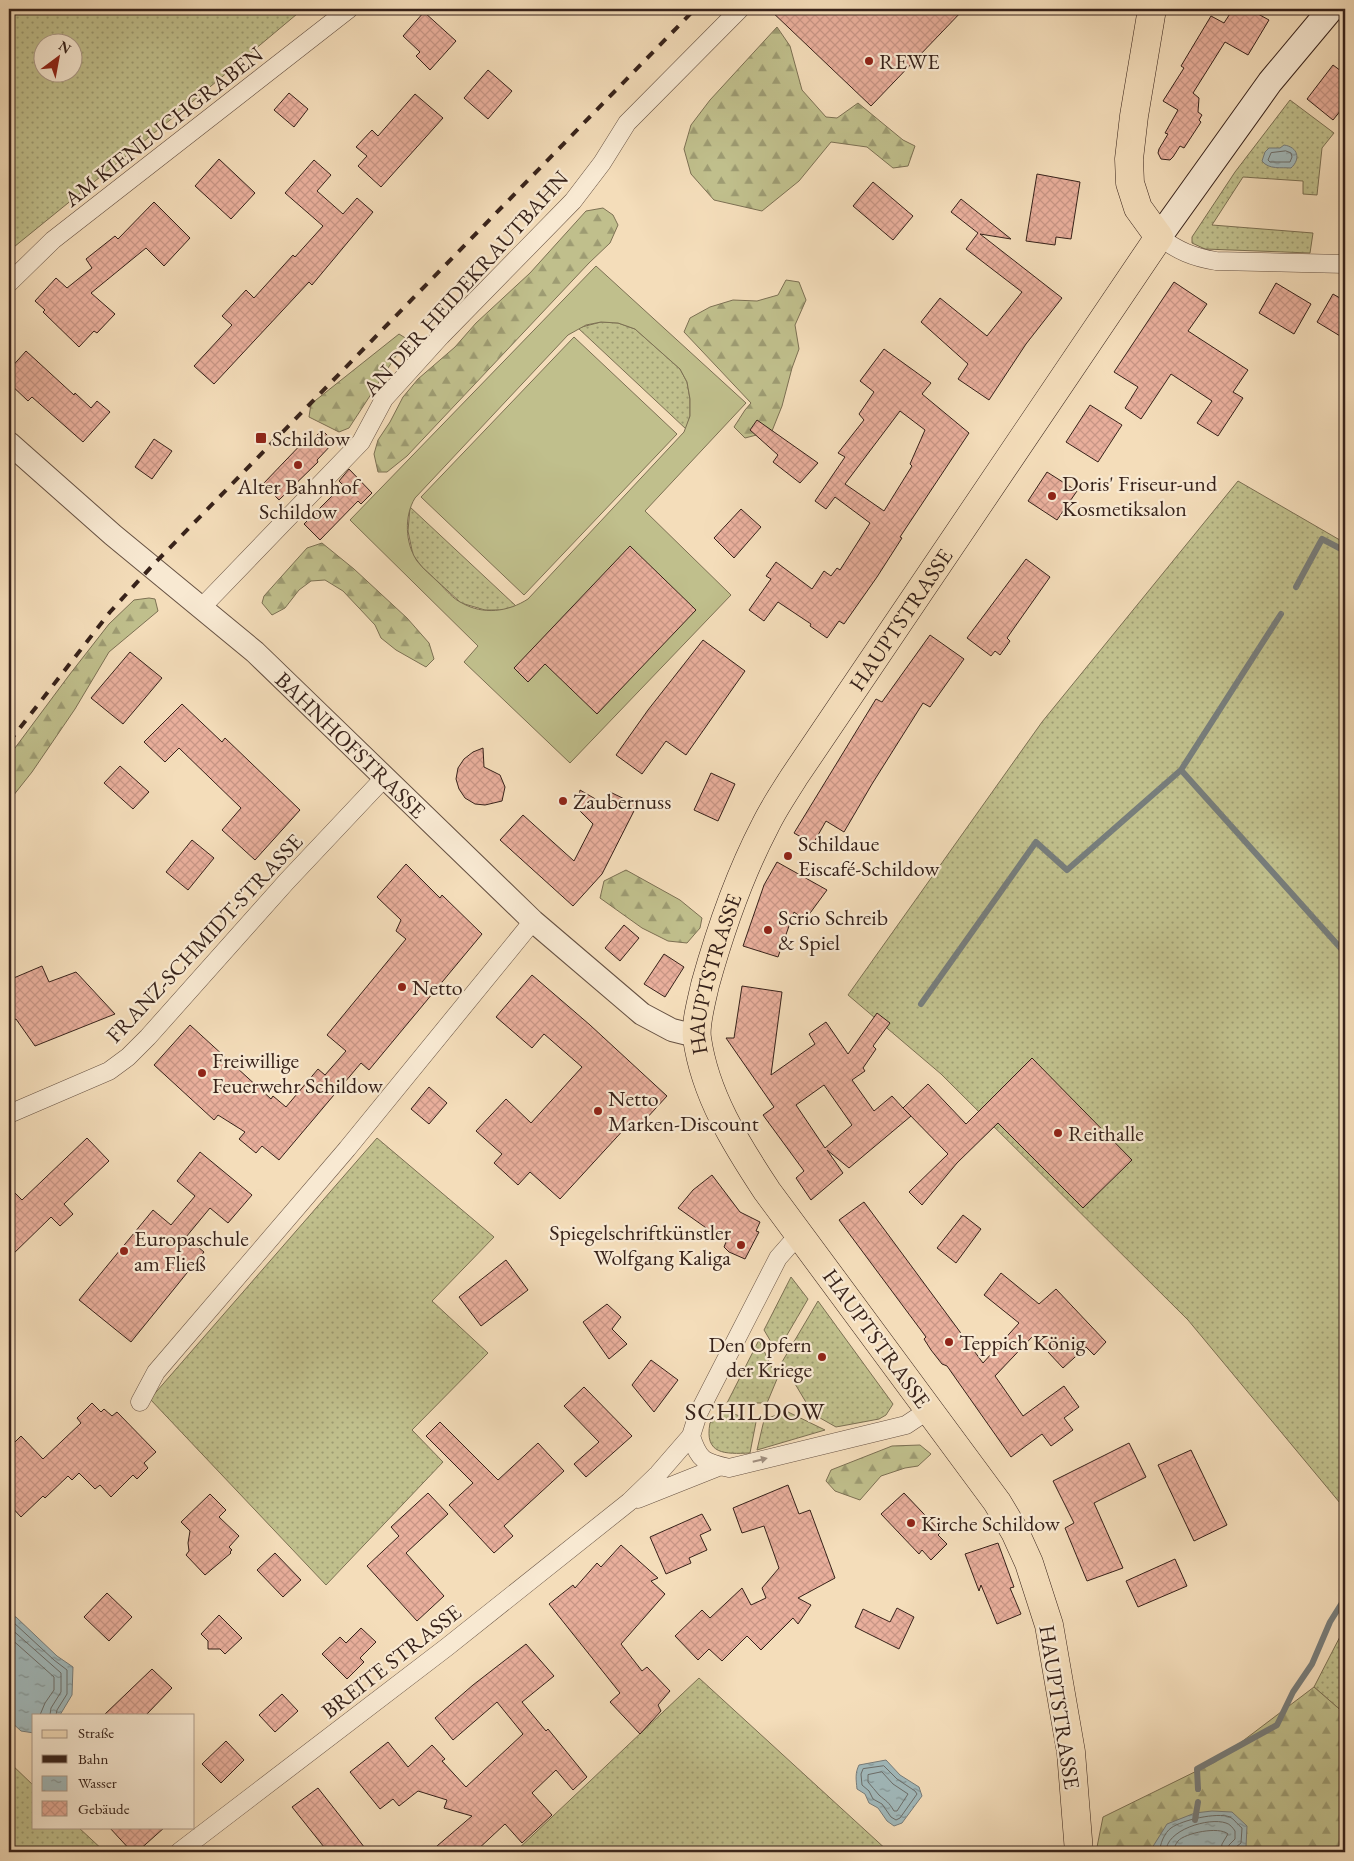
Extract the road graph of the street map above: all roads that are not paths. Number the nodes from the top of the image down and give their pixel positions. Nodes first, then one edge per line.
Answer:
1 (349, 9) edge
2 (740, 9) edge
3 (1152, 9) edge
4 (1331, 9) edge
5 (1159, 237) junction
6 (1345, 264) edge
7 (9, 283) edge
8 (9, 443) edge
9 (202, 607) junction
10 (384, 777) junction
11 (533, 921) junction
12 (696, 1036) junction
13 (9, 1114) edge
14 (800, 1233) junction
15 (140, 1402) dead end
16 (930, 1409) junction
17 (691, 1436) junction
18 (721, 1466) junction
19 (629, 1502) junction
20 (179, 1852) edge
21 (1079, 1852) edge

1 - 7 street, AM KIENLUCHGRABEN
2 - 9 street, AN DER HEIDEKRAUTBAHN
3 - 5 main road
4 - 5 main road
5 - 6 street
5 - 12 main road, HAUPTSTRASSE
8 - 9 street, BAHNHOFSTRASSE
9 - 10 street, BAHNHOFSTRASSE
10 - 11 street, BAHNHOFSTRASSE
10 - 13 street, FRANZ-SCHMIDT-STRASSE
11 - 12 street, BAHNHOFSTRASSE
11 - 15 street
12 - 14 main road, HAUPTSTRASSE
14 - 16 main road, HAUPTSTRASSE
14 - 17 street, BREITE STRASSE
18 -> 16 street, BREITE STRASSE
16 - 21 main road, HAUPTSTRASSE
17 - 18 street, BREITE STRASSE
17 - 19 street, BREITE STRASSE
18 - 19 street, BREITE STRASSE
19 - 20 street, BREITE STRASSE

